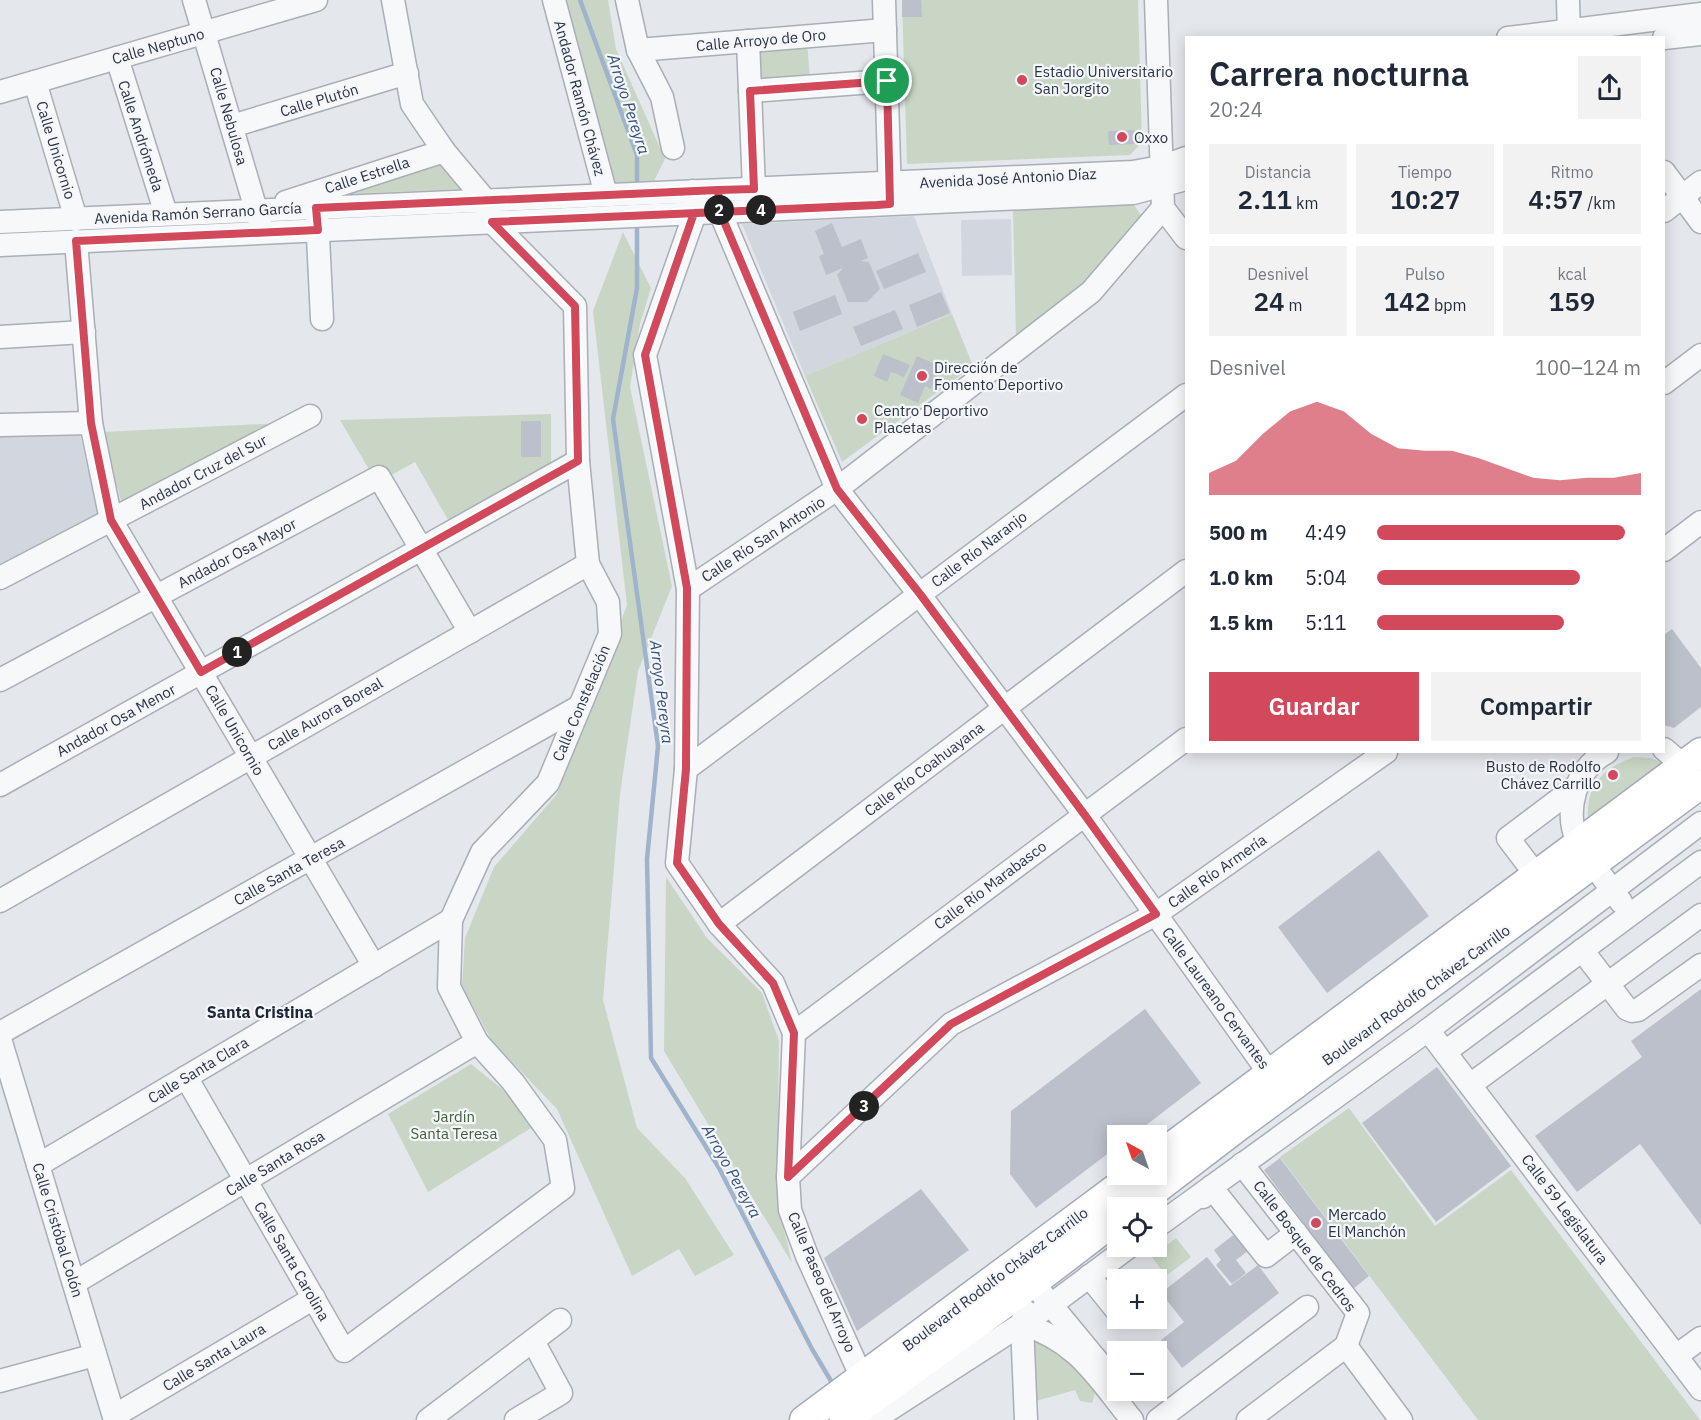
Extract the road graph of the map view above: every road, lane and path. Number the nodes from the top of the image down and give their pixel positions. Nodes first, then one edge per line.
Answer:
1 (194, 0) edge
2 (316, 0) edge
3 (393, 0) edge
4 (554, 0) edge
5 (627, 0) edge
6 (884, 0) edge
7 (1156, 0) edge
8 (1568, 0) edge
9 (1701, 14) edge
10 (885, 30) junction
11 (204, 33) junction
12 (1568, 33) edge
13 (1701, 34) edge
14 (1532, 36) edge
15 (1665, 38) edge
16 (748, 42) junction
17 (638, 50) junction
18 (117, 58) junction
19 (407, 73) junction
20 (887, 81) junction
21 (35, 82) junction
22 (750, 91) junction
23 (0, 92) edge
24 (232, 126) junction
25 (673, 148) dead end
26 (444, 151) junction
27 (1665, 173) edge
28 (1185, 176) edge
29 (1701, 182) edge
30 (1162, 187) junction
31 (754, 189) junction
32 (890, 193) junction
33 (609, 195) junction
34 (1682, 197) junction
35 (485, 200) junction
36 (719, 201) junction
37 (694, 202) junction
38 (1665, 210) edge
39 (256, 211) junction
40 (166, 214) junction
41 (619, 217) joint
42 (317, 219) junction
43 (0, 222) edge
44 (492, 222) junction
45 (1701, 222) edge
46 (76, 230) junction
47 (263, 233) junction
48 (1185, 236) edge
49 (0, 245) edge
50 (322, 320) dead end
51 (84, 332) junction
52 (0, 337) edge
53 (1701, 355) edge
54 (1665, 382) edge
55 (1185, 396) edge
56 (310, 416) dead end
57 (91, 423) junction
58 (0, 425) edge
59 (578, 461) junction
60 (837, 489) junction
61 (111, 520) junction
62 (1701, 522) edge
63 (421, 549) junction
64 (1665, 549) edge
65 (588, 564) junction
66 (1185, 572) edge
67 (0, 578) edge
68 (687, 588) junction
69 (920, 594) junction
70 (156, 596) junction
71 (470, 632) junction
72 (201, 672) junction
73 (0, 680) edge
74 (577, 708) junction
75 (1004, 709) junction
76 (1185, 740) edge
77 (1385, 753) edge
78 (1592, 756) edge
79 (251, 757) junction
80 (686, 769) junction
81 (1691, 772) edge
82 (0, 785) edge
83 (1577, 786) junction
84 (1084, 814) junction
85 (1701, 823) edge
86 (1586, 854) junction
87 (310, 858) junction
88 (1701, 862) edge
89 (1536, 875) junction
90 (1612, 890) junction
91 (0, 900) edge
92 (1156, 914) junction
93 (1631, 915) junction
94 (1701, 915) edge
95 (451, 920) junction
96 (719, 924) junction
97 (1582, 950) junction
98 (1701, 964) edge
99 (374, 966) junction
100 (1607, 985) junction
101 (1428, 1030) junction
102 (0, 1033) edge
103 (794, 1033) junction
104 (0, 1039) edge
105 (477, 1042) junction
106 (1445, 1052) junction
107 (1270, 1074) junction
108 (186, 1077) junction
109 (1470, 1085) junction
110 (1167, 1150) edge
111 (38, 1166) junction
112 (1247, 1170) junction
113 (788, 1177) junction
114 (246, 1180) junction
115 (1123, 1185) edge
116 (1211, 1187) junction
117 (1146, 1197) edge
118 (1167, 1219) edge
119 (1107, 1225) edge
120 (1167, 1229) edge
121 (1296, 1233) junction
122 (1118, 1257) edge
123 (1127, 1257) edge
124 (1025, 1273) junction
125 (1092, 1280) junction
126 (74, 1283) junction
127 (314, 1298) junction
128 (1107, 1298) edge
129 (1051, 1305) junction
130 (1307, 1307) dead end
131 (560, 1320) dead end
132 (1022, 1324) junction
133 (1701, 1338) edge
134 (532, 1341) junction
135 (1346, 1346) junction
136 (344, 1351) joint
137 (95, 1355) junction
138 (1676, 1356) junction
139 (1107, 1373) edge
140 (0, 1381) edge
141 (1701, 1389) edge
142 (867, 1400) edge
143 (1130, 1401) edge
144 (809, 1416) edge
145 (115, 1418) edge
146 (428, 1420) edge
147 (516, 1420) edge
148 (844, 1420) edge
149 (1026, 1420) edge
150 (1132, 1420) edge
151 (1145, 1420) edge
152 (1158, 1420) edge
153 (1248, 1420) edge
154 (1401, 1420) edge

1 - 11 street, Calle Nebulosa
2 - 11 street, Calle Neptuno
3 - 19 street, Calle Constelación
4 - 33 street, Andador Ramón Chávez
5 - 17 street
6 - 10 street
7 - 30 street
8 - 12 street
9 - 12 street
10 - 16 street, Calle Arroyo de Oro
10 - 20 street
11 - 18 street, Calle Neptuno
11 - 24 street, Calle Nebulosa
12 - 14 street
13 - 15 street
16 - 17 street, Calle Arroyo de Oro
16 - 22 street
17 - 25 street
18 - 21 street, Calle Neptuno
18 - 40 street, Calle Andrómeda
19 - 24 street, Calle Plutón
19 - 26 street, Calle Constelación
20 - 22 street
20 - 32 street
21 - 23 street, Calle Neptuno
21 - 46 street, Calle Unicornio
22 - 31 street
24 - 39 street, Calle Nebulosa
26 - 35 street, Calle Constelación
26 - 39 street, Calle Estrella
27 - 34 street
28 - 30 street
29 - 34 street
30 - 32 street, Avenida José Antonio Díaz
30 - 48 street
30 - 60 street, Calle Río San Antonio
31 - 32 street, Avenida José Antonio Díaz
31 - 36 street, Avenida José Antonio Díaz
32 - 36 street, Avenida José Antonio Díaz
33 - 35 street, Avenida Ramón Serrano García
33 - 37 street, Avenida José Antonio Díaz
34 - 38 street
34 - 45 street
35 - 42 street, Avenida Ramón Serrano García
35 - 44 street, Calle Constelación
36 - 37 street, Avenida José Antonio Díaz
36 - 60 street, Calle Laureano Cervantes
37 - 41 street, Avenida José Antonio Díaz
37 - 68 street, Calle Paseo del Arroyo
39 - 40 street, Avenida Ramón Serrano García
39 - 42 street, Avenida Ramón Serrano García
39 - 47 street, Calle Nebulosa
40 - 46 street, Avenida Ramón Serrano García
41 - 44 street, Avenida Ramón Serrano García
42 - 44 street, Avenida Ramón Serrano García
42 - 47 street, Avenida Ramón Serrano García
42 - 50 street
43 - 46 street, Avenida Ramón Serrano García
44 - 59 street, Calle Constelación
46 - 47 street, Avenida Ramón Serrano García
46 - 49 street, Avenida Ramón Serrano García
46 - 51 street, Calle Unicornio
51 - 52 street
51 - 57 street, Calle Unicornio
53 - 54 street
55 - 69 street, Calle Río Naranjo
56 - 61 street, Andador Cruz del Sur
57 - 58 street
57 - 61 street, Calle Unicornio
59 - 63 street, Andador Osa Menor
59 - 65 street, Calle Constelación
60 - 68 street, Calle Río San Antonio
60 - 69 street, Calle Laureano Cervantes
61 - 67 street, Andador Cruz del Sur
61 - 70 street, Calle Unicornio
62 - 64 street
63 - 70 street, Andador Osa Mayor
63 - 71 street
63 - 72 street, Andador Osa Menor
65 - 71 street, Calle Aurora Boreal
65 - 74 street, Calle Constelación
66 - 75 street, Calle Río Coahuayana
68 - 80 street, Calle Paseo del Arroyo
69 - 75 street, Calle Laureano Cervantes
69 - 80 street, Calle Río Naranjo
70 - 72 street, Calle Unicornio
70 - 73 street, Andador Osa Mayor
71 - 79 street, Calle Aurora Boreal
72 - 79 street, Calle Unicornio
72 - 82 street, Andador Osa Menor
74 - 87 street, Calle Santa Teresa
74 - 95 street, Calle Constelación
75 - 84 street, Calle Laureano Cervantes
75 - 96 street, Calle Río Coahuayana
76 - 84 street, Calle Río Marabasco
77 - 92 street, Calle Río Armería
78 - 83 street
79 - 87 street, Calle Unicornio
79 - 91 street, Calle Aurora Boreal
80 - 96 street, Calle Paseo del Arroyo
81 - 86 main road, Boulevard Rodolfo Chávez Carrillo
83 - 86 street
83 - 89 street
84 - 92 street, Calle Laureano Cervantes
84 - 103 street, Calle Río Marabasco
85 - 90 street
86 - 89 main road, Boulevard Rodolfo Chávez Carrillo
86 - 90 street
86 - 117 main road, Boulevard Rodolfo Chávez Carrillo
87 - 99 street, Calle Unicornio
87 - 102 street, Calle Santa Teresa
88 - 93 street
89 - 107 main road, Boulevard Rodolfo Chávez Carrillo
90 - 93 street
90 - 101 street
92 - 107 street, Calle Laureano Cervantes
92 - 113 street, Calle Río Armería
93 - 97 street
94 - 100 street
95 - 99 street, Calle Santa Clara
95 - 105 street, Calle Constelación
96 - 103 street, Calle Paseo del Arroyo
97 - 100 street
97 - 106 street
98 - 100 street
99 - 108 street, Calle Santa Clara
100 - 109 street
101 - 106 street, Calle 59 Legislatura
101 - 112 street
103 - 113 street, Calle Paseo del Arroyo
104 - 111 street, Calle Cristóbal Colón
105 - 114 street, Calle Santa Rosa
105 - 136 street, Calle Constelación
106 - 109 street, Calle 59 Legislatura
107 - 110 main road, Boulevard Rodolfo Chávez Carrillo
108 - 111 street, Calle Santa Clara
108 - 114 street, Calle Santa Carolina
109 - 138 street, Calle 59 Legislatura
111 - 126 street, Calle Cristóbal Colón
112 - 116 street
112 - 121 street, Calle Bosque de Cedros
113 - 142 street, Calle Paseo del Arroyo
114 - 126 street, Calle Santa Rosa
114 - 127 street, Calle Santa Carolina
115 - 124 main road, Boulevard Rodolfo Chávez Carrillo
116 - 118 street
116 - 120 street
116 - 121 street
119 - 124 main road, Boulevard Rodolfo Chávez Carrillo
121 - 135 street, Calle Bosque de Cedros
122 - 125 street
123 - 125 street
124 - 129 street
124 - 132 street
124 - 142 main road, Boulevard Rodolfo Chávez Carrillo
125 - 128 street
125 - 129 street
126 - 137 street, Calle Cristóbal Colón
127 - 136 street, Calle Santa Carolina
127 - 145 street, Calle Santa Laura
129 - 132 street
129 - 139 street
130 - 152 street
131 - 134 street
132 - 142 street
132 - 149 street
132 - 150 street
133 - 138 street
134 - 146 street
134 - 147 street
135 - 153 street
135 - 154 street
137 - 140 street
137 - 145 street, Calle Cristóbal Colón
138 - 141 street, Calle 59 Legislatura
142 - 144 main road
142 - 148 main road
143 - 151 street

